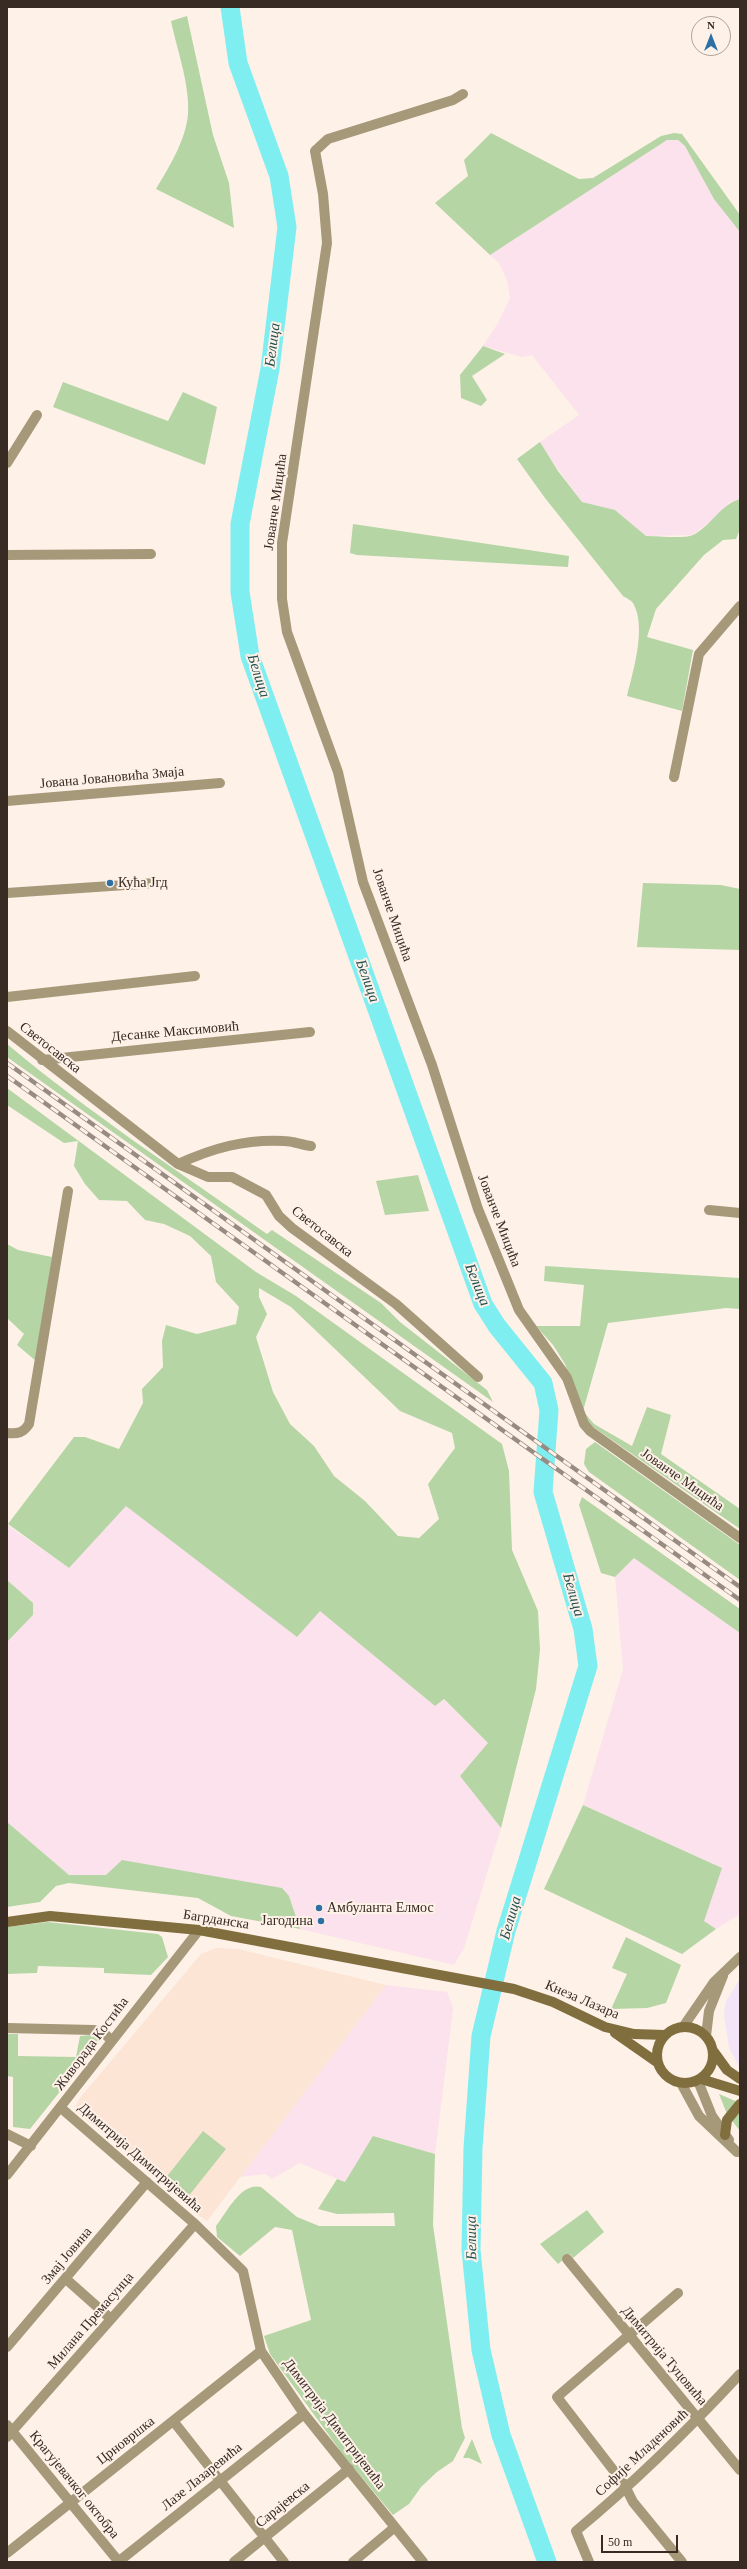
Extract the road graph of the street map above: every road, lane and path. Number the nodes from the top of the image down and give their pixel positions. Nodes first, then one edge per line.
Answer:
1 (463, 94) dead end
2 (37, 415) dead end
3 (7, 462) edge
4 (151, 554) dead end
5 (7, 555) edge
6 (740, 606) edge
7 (674, 777) dead end
8 (220, 783) dead end
9 (7, 801) edge
10 (155, 884) dead end
11 (7, 893) edge
12 (195, 976) dead end
13 (7, 996) edge
14 (7, 1031) edge
15 (310, 1032) dead end
16 (42, 1060) junction
17 (311, 1146) dead end
18 (178, 1164) junction
19 (68, 1192) dead end
20 (709, 1210) dead end
21 (740, 1213) edge
22 (478, 1377) dead end
23 (7, 1433) edge
24 (740, 1538) edge
25 (7, 1922) edge
26 (199, 1930) junction
27 (740, 1957) edge
28 (725, 1972) junction
29 (514, 1989) joint
30 (604, 2027) junction
31 (683, 2027) junction
32 (7, 2028) edge
33 (665, 2035) junction
34 (706, 2036) junction
35 (112, 2041) junction
36 (714, 2052) junction
37 (658, 2062) junction
38 (740, 2079) edge
39 (699, 2080) junction
40 (681, 2083) junction
41 (740, 2090) edge
42 (740, 2104) edge
43 (61, 2108) junction
44 (7, 2134) edge
45 (725, 2135) junction
46 (31, 2146) junction
47 (738, 2154) edge
48 (7, 2175) edge
49 (147, 2182) junction
50 (195, 2224) junction
51 (567, 2259) dead end
52 (66, 2279) junction
53 (678, 2293) dead end
54 (111, 2319) junction
55 (629, 2335) junction
56 (7, 2347) edge
57 (261, 2351) junction
58 (740, 2374) edge
59 (304, 2414) junction
60 (698, 2419) junction
61 (174, 2422) junction
62 (9, 2431) edge
63 (349, 2469) junction
64 (740, 2470) edge
65 (221, 2479) junction
66 (627, 2489) junction
67 (71, 2503) junction
68 (395, 2527) junction
69 (265, 2538) junction
70 (7, 2553) edge
71 (119, 2562) edge
72 (234, 2562) edge
73 (284, 2562) edge
74 (353, 2562) edge
75 (423, 2562) edge
76 (589, 2562) edge
77 (682, 2562) edge

1 - 24 street, Јованче Мицића
2 - 3 street
4 - 5 street
6 - 7 street
8 - 9 street, Јована Јовановића Змаја
10 - 11 street
12 - 13 street
14 - 16 street, Светосавска
15 - 16 street, Десанке Максимовић
16 - 18 street, Светосавска
17 - 18 street
18 - 22 street, Светосавска
19 - 23 street
20 - 21 street
25 - 26 main road, Багрданска
26 - 29 main road, Багрданска
26 - 35 street, Живорада Костића
27 - 28 street
28 - 31 street
28 - 34 street
29 - 30 main road, Кнеза Лазара
30 - 33 main road, Кнеза Лазара
30 - 37 main road
31 - 33 main road
31 - 34 main road
32 - 35 street
33 - 37 main road
34 - 36 main road
35 - 43 street, Живорада Костића
36 - 38 main road
36 - 39 main road
37 - 40 main road
39 - 40 main road
39 - 41 main road
39 - 45 street
40 - 47 street
42 - 45 main road
43 - 46 street, Живорада Костића
43 - 49 street, Димитрија Димитријевића
44 - 46 street
45 - 47 street
46 - 48 street, Живорада Костића
49 - 50 street, Димитрија Димитријевића
49 - 52 street, Змај Јовина
50 - 54 street, Милана Премасунца
50 - 57 street, Димитрија Димитријевића
51 - 55 street, Димитрија Туцовића
52 - 54 street
52 - 56 street, Змај Јовина
53 - 55 street
54 - 62 street, Милана Премасунца
55 - 60 street, Димитрија Туцовића
55 - 66 street
57 - 59 street, Димитрија Димитријевића
57 - 61 street, Црновршка
58 - 60 street, Софије Младеновић
59 - 63 street, Димитрија Димитријевића
59 - 65 street, Лазе Лазаревића
60 - 64 street, Димитрија Туцовића
60 - 66 street, Софије Младеновић
61 - 65 street
61 - 67 street, Црновршка
62 - 67 street, Крагујевачког октобра
63 - 68 street, Димитрија Димитријевића
63 - 69 street, Сарајевска
65 - 69 street
65 - 71 street, Лазе Лазаревића
66 - 76 street, Софије Младеновић
66 - 77 street
67 - 70 street, Црновршка
67 - 71 street, Крагујевачког октобра
68 - 74 street
68 - 75 street, Димитрија Димитријевића
69 - 72 street, Сарајевска
69 - 73 street

